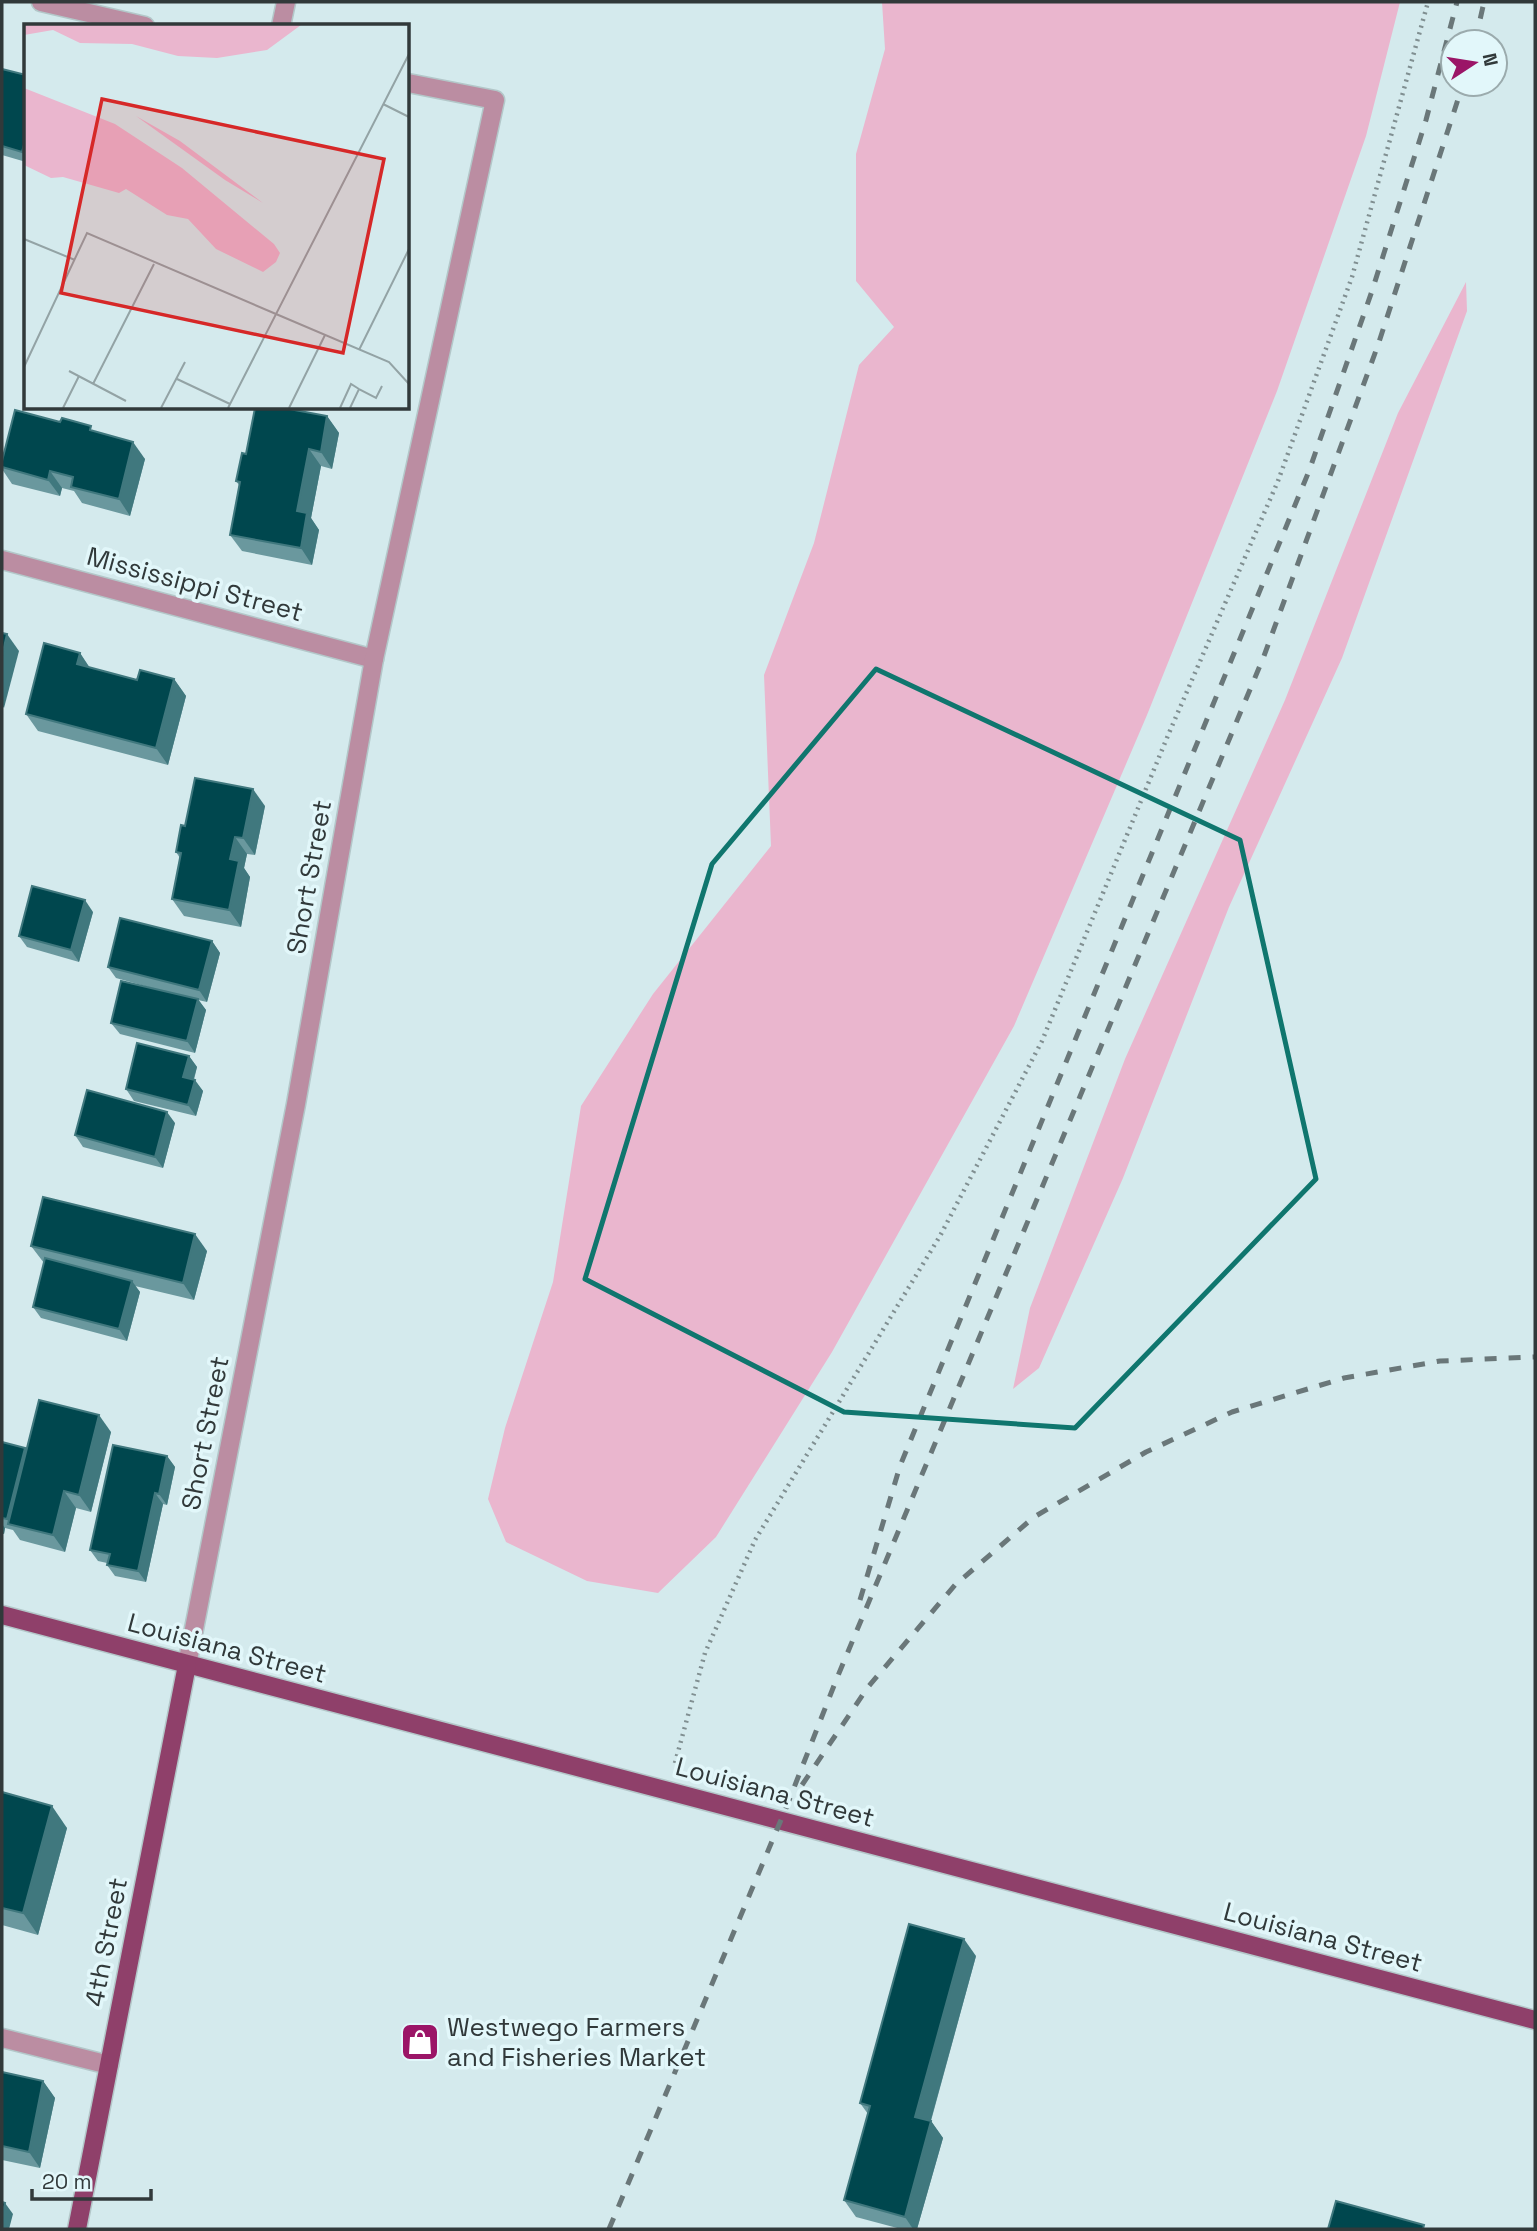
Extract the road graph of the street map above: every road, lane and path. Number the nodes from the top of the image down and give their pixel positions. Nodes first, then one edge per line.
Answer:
1 (41, 2) edge
2 (286, 2) edge
3 (1428, 2) edge
4 (136, 24) edge
5 (281, 24) edge
6 (410, 83) edge
7 (2, 560) edge
8 (374, 659) junction
9 (2, 1615) edge
10 (187, 1665) junction
11 (668, 1791) junction
12 (1535, 2020) edge
13 (2, 2038) edge
14 (110, 2065) junction
15 (77, 2229) edge

1 - 4 street
2 - 5 street
3 - 11 path
6 - 8 street, Short Street
7 - 8 street, Mississippi Street
8 - 10 street, Short Street
9 - 10 main road, Louisiana Street
10 - 11 main road, Louisiana Street
10 - 14 main road, 4th Street
11 - 12 main road, Louisiana Street
13 - 14 street
14 - 15 main road, 4th Street

